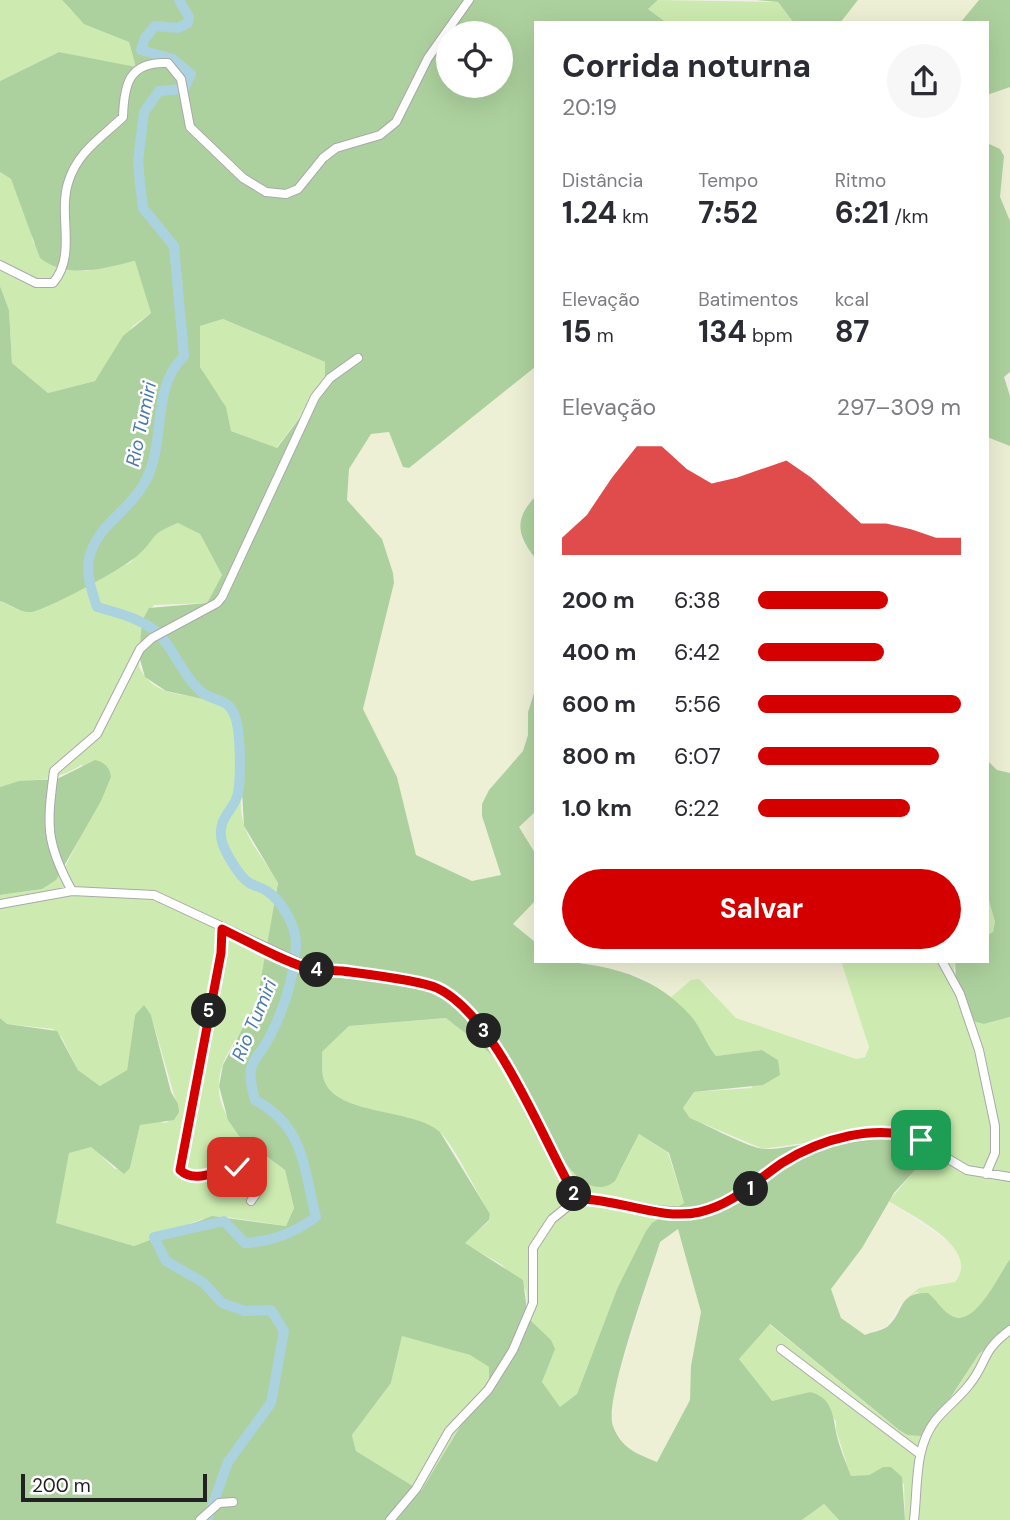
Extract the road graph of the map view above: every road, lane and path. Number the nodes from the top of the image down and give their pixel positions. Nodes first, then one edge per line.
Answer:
1 (469, 0) edge
2 (0, 265) edge
3 (358, 358) dead end
4 (72, 891) junction
5 (0, 904) edge
6 (222, 929) junction
7 (943, 963) edge
8 (986, 1174) junction
9 (1010, 1177) edge
10 (577, 1199) junction
11 (251, 1200) dead end
12 (1010, 1330) edge
13 (781, 1349) dead end
14 (920, 1454) junction
15 (233, 1502) dead end
16 (200, 1520) edge
17 (390, 1520) edge
18 (914, 1520) edge

1 - 2 street
3 - 4 street
4 - 5 street
4 - 6 street
6 - 10 street
6 - 11 street
7 - 8 street
8 - 9 street
8 - 10 street
10 - 17 street
12 - 14 street
13 - 14 street
14 - 18 street
15 - 16 street

